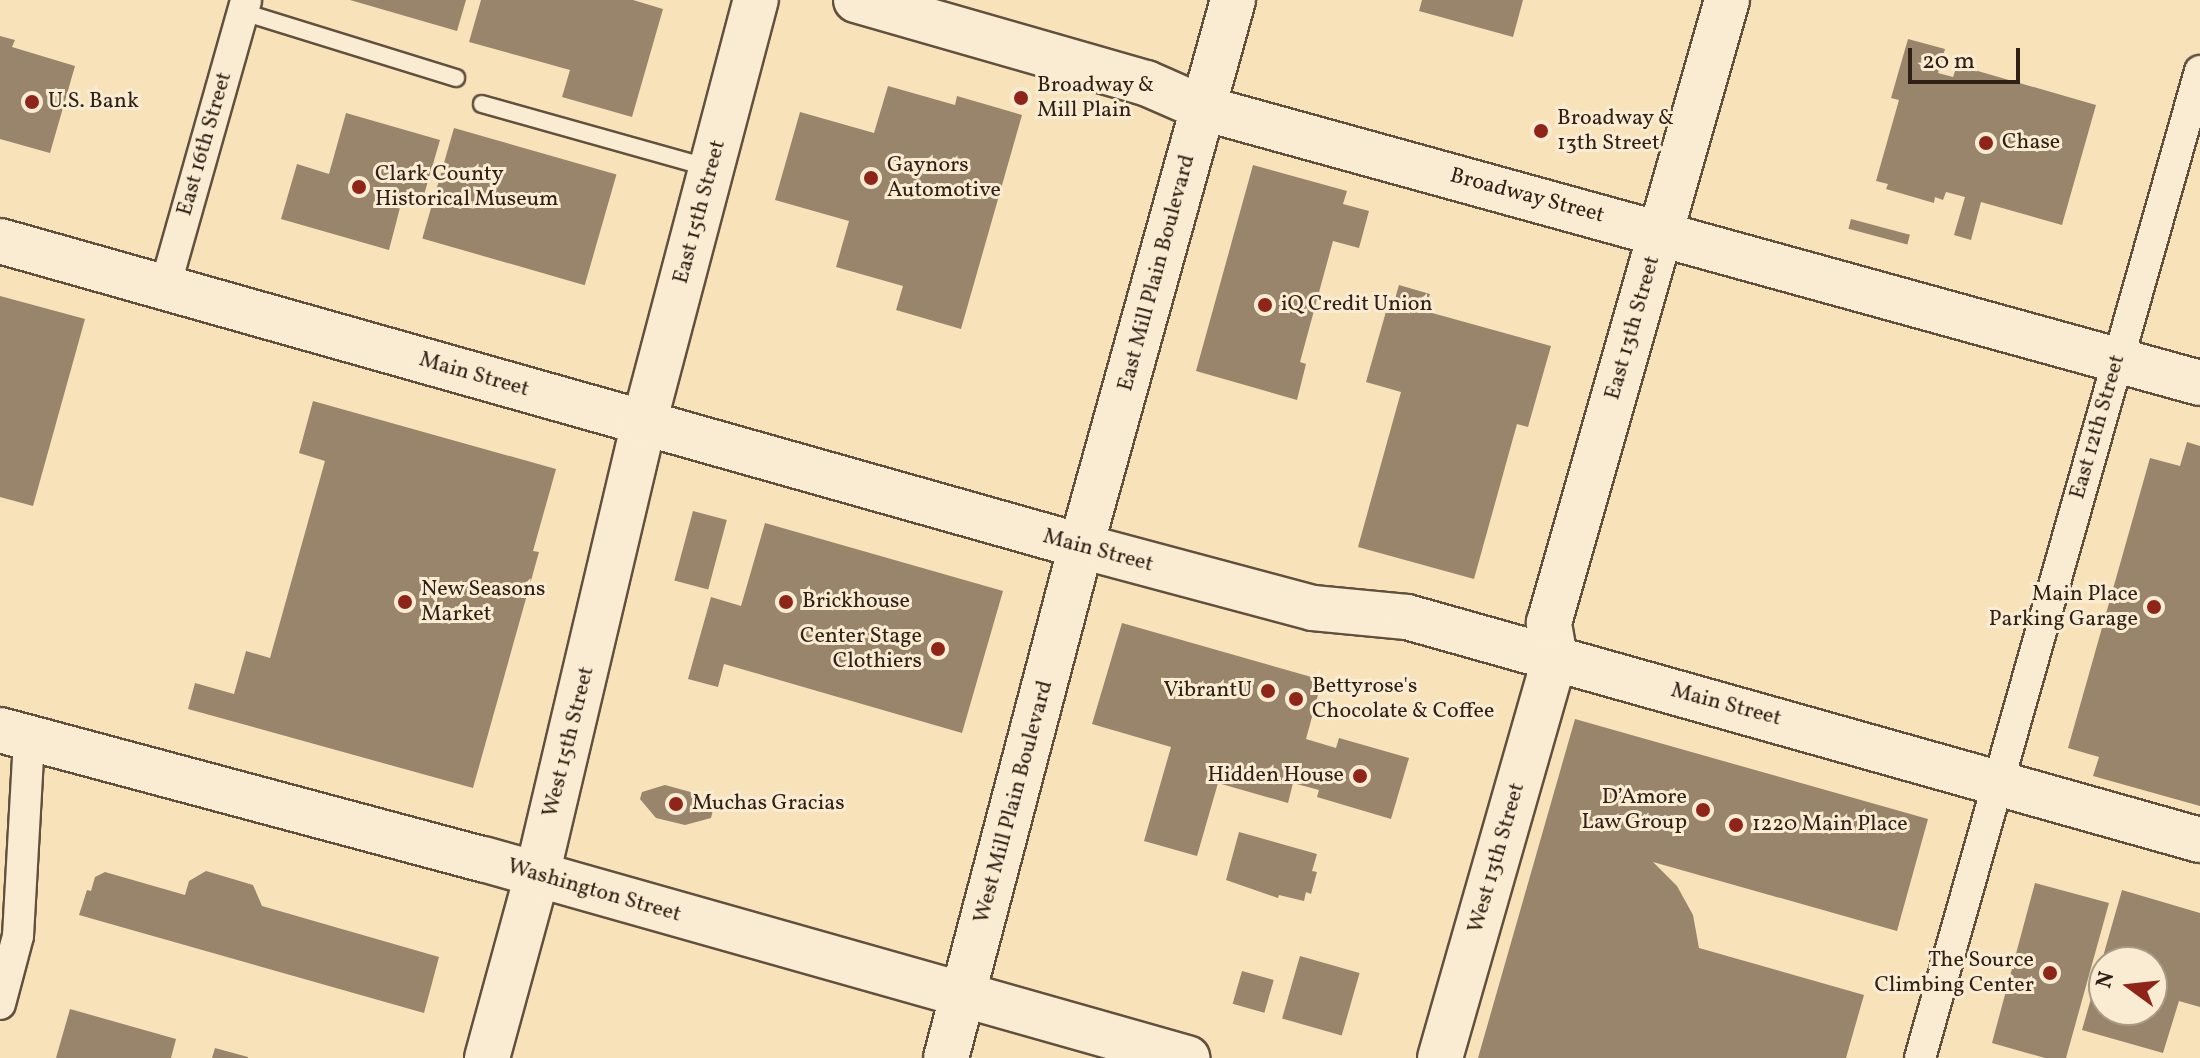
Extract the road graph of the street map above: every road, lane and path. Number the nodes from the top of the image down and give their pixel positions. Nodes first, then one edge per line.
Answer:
1 (756, 0) edge
2 (856, 0) edge
3 (1233, 0) edge
4 (1727, 0) edge
5 (245, 6) edge
6 (2200, 71) edge
7 (456, 78) dead end
8 (482, 104) dead end
9 (1203, 108) junction
10 (711, 168) junction
11 (1660, 232) junction
12 (0, 241) edge
13 (165, 287) junction
14 (2117, 360) junction
15 (2200, 383) edge
16 (644, 423) junction
17 (1081, 546) junction
18 (1555, 658) junction
19 (15, 734) edge
20 (1998, 783) junction
21 (2200, 840) edge
22 (537, 875) junction
23 (963, 996) junction
24 (0, 1004) edge
25 (487, 1058) edge
26 (946, 1058) edge
27 (1187, 1058) edge
28 (1440, 1058) edge
29 (1920, 1058) edge

1 - 10 street, East 15th Street
2 - 9 street, Broadway Street
3 - 9 street, East Mill Plain Boulevard
4 - 11 street, East 13th Street
5 - 7 lane
5 - 13 street, East 16th Street
6 - 14 street, East 12th Street
8 - 10 lane
9 - 11 street, Broadway Street
9 - 17 street, East Mill Plain Boulevard
10 - 16 street, East 15th Street
11 - 14 street, Broadway Street
11 - 18 street, East 13th Street
12 - 13 street, Main Street
13 - 16 street, Main Street
14 - 15 street, Broadway Street
14 - 20 street, East 12th Street
16 - 17 street, Main Street
16 - 22 street, West 15th Street
17 - 18 street, Main Street
17 - 23 street, West Mill Plain Boulevard
18 - 20 street, Main Street
18 - 28 street, West 13th Street
19 - 22 street, Washington Street
19 - 24 street
20 - 21 street, Main Street
20 - 29 street, East 12th Street
22 - 23 street, Washington Street
22 - 25 street, West 15th Street
23 - 26 street, West Mill Plain Boulevard
23 - 27 street, Washington Street

